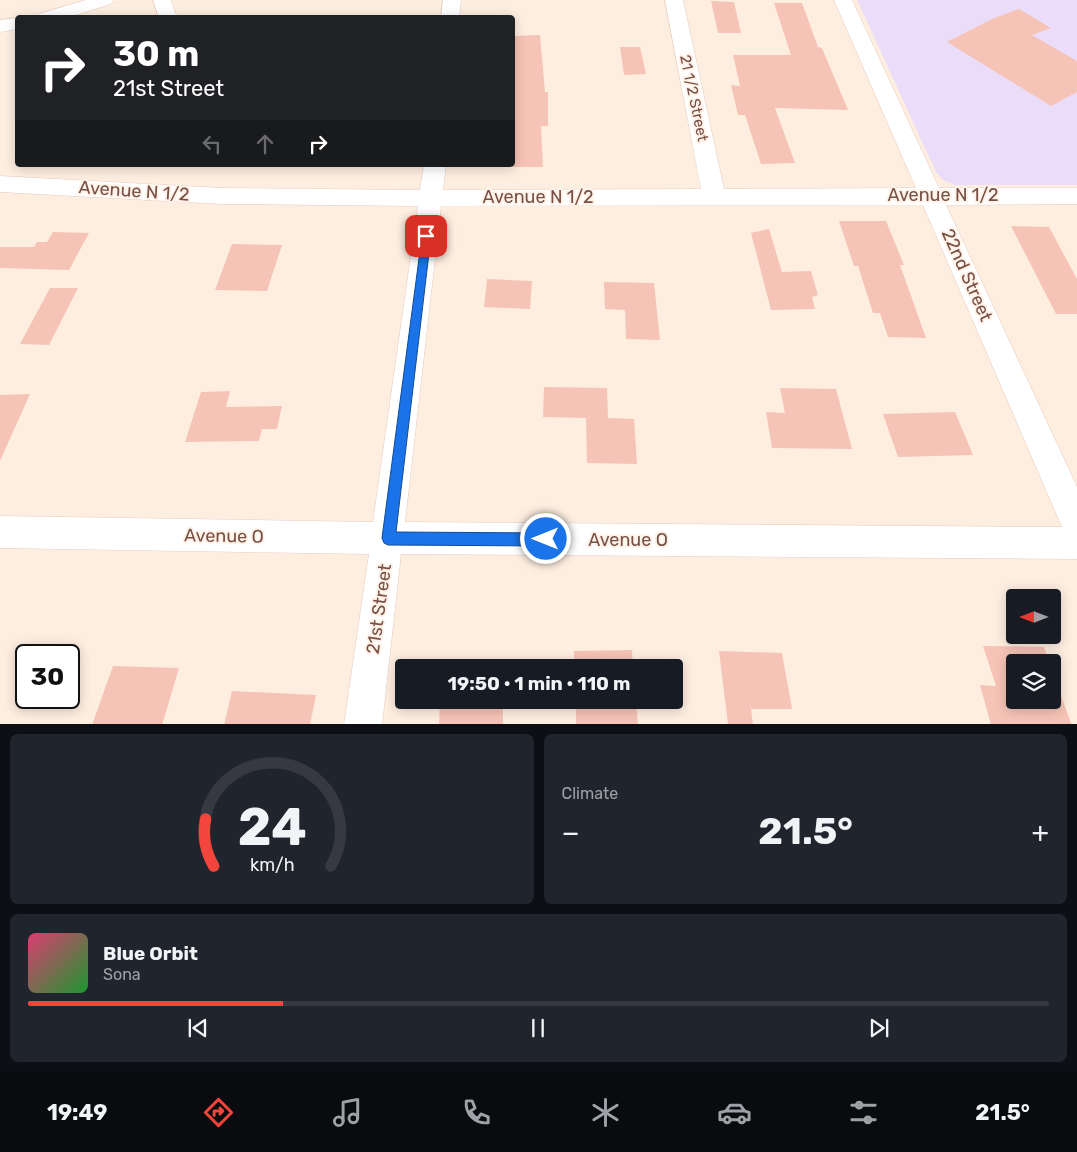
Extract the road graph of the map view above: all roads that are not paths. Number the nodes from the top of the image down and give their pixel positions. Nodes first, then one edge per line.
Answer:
1 (104, 0) edge
2 (162, 0) edge
3 (452, 0) edge
4 (674, 0) edge
5 (843, 0) edge
6 (55, 15) edge
7 (167, 15) edge
8 (450, 15) edge
9 (100, 167) edge
10 (435, 167) edge
11 (0, 184) edge
12 (87, 187) junction
13 (931, 195) junction
14 (714, 196) junction
15 (1077, 196) edge
16 (431, 198) junction
17 (1077, 523) edge
18 (0, 532) edge
19 (388, 538) junction
20 (1077, 543) edge
21 (363, 724) edge

1 - 6 street
2 - 7 street
3 - 8 street
4 - 14 street, 21 1/2 Street
5 - 13 street, 22nd Street
9 - 12 street
10 - 16 street, 21st Street
11 - 12 street, Avenue N 1/2
12 - 16 street, Avenue N 1/2
13 - 14 street, Avenue N 1/2
13 - 15 street, Avenue N 1/2
13 - 17 street, 22nd Street
14 - 16 street, Avenue N 1/2
16 - 19 street, 21st Street
18 - 19 street, Avenue O
19 - 20 street, Avenue O
19 - 21 street, 21st Street

